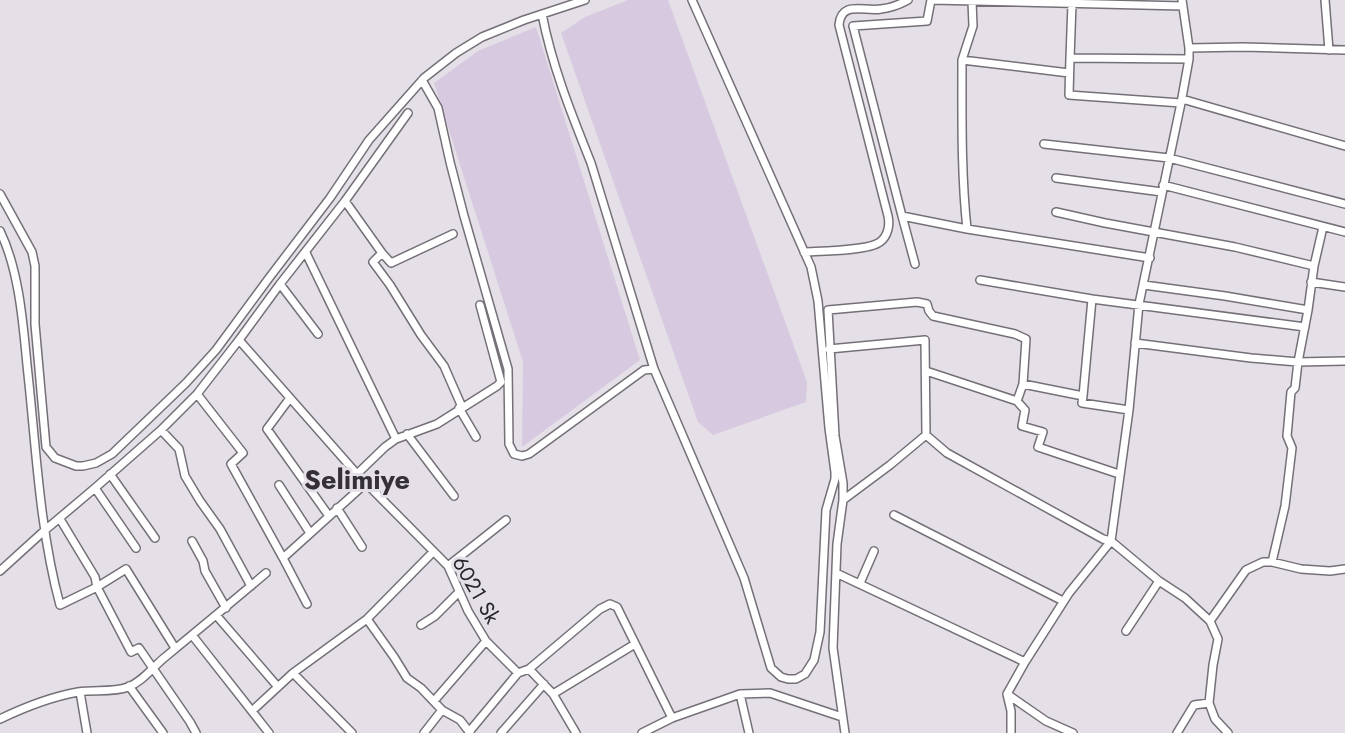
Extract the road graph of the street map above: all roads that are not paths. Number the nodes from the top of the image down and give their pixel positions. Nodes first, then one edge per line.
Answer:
1 (585, 0) edge
2 (692, 0) edge
3 (908, 0) edge
4 (932, 0) edge
5 (1325, 0) edge
6 (972, 1) edge
7 (1182, 3) edge
8 (1072, 4) junction
9 (542, 14) junction
10 (1189, 48) junction
11 (1329, 50) junction
12 (1345, 50) edge
13 (1070, 58) junction
14 (1189, 59) junction
15 (962, 60) junction
16 (1069, 72) junction
17 (422, 80) junction
18 (1182, 101) junction
19 (408, 113) dead end
20 (1044, 144) dead end
21 (1345, 146) edge
22 (1169, 158) junction
23 (1056, 178) dead end
24 (1163, 188) junction
25 (0, 194) edge
26 (345, 201) junction
27 (1344, 202) edge
28 (1056, 212) dead end
29 (902, 216) junction
30 (1323, 226) junction
31 (968, 229) junction
32 (0, 231) edge
33 (1155, 232) junction
34 (1345, 232) edge
35 (453, 234) dead end
36 (7, 246) junction
37 (0, 252) edge
38 (804, 252) junction
39 (306, 253) junction
40 (382, 253) junction
41 (1150, 258) junction
42 (915, 264) dead end
43 (1314, 266) junction
44 (981, 280) dead end
45 (1311, 282) junction
46 (280, 284) junction
47 (1143, 285) junction
48 (1345, 287) edge
49 (1092, 299) junction
50 (1139, 304) junction
51 (480, 305) dead end
52 (1308, 310) junction
53 (1305, 327) junction
54 (318, 334) dead end
55 (239, 340) junction
56 (1135, 343) junction
57 (829, 349) junction
58 (1345, 361) edge
59 (1298, 362) junction
60 (654, 369) junction
61 (926, 370) junction
62 (1023, 384) junction
63 (197, 394) junction
64 (1083, 396) junction
65 (290, 398) junction
66 (1017, 401) junction
67 (460, 407) junction
68 (1129, 410) junction
69 (161, 430) junction
70 (407, 434) junction
71 (926, 435) junction
72 (476, 437) dead end
73 (396, 439) junction
74 (110, 474) junction
75 (357, 474) junction
76 (1119, 474) junction
77 (366, 483) junction
78 (279, 485) dead end
79 (95, 488) junction
80 (454, 495) dead end
81 (843, 500) junction
82 (338, 508) junction
83 (894, 515) dead end
84 (328, 516) junction
85 (60, 519) junction
86 (506, 519) dead end
87 (44, 531) junction
88 (310, 533) junction
89 (155, 538) dead end
90 (1111, 541) junction
91 (192, 542) dead end
92 (362, 547) dead end
93 (136, 548) dead end
94 (874, 551) dead end
95 (433, 552) junction
96 (284, 558) junction
97 (1272, 562) junction
98 (448, 566) junction
99 (1345, 569) edge
100 (0, 571) edge
101 (266, 573) dead end
102 (836, 573) junction
103 (1159, 580) junction
104 (861, 583) junction
105 (251, 586) junction
106 (97, 587) junction
107 (459, 592) junction
108 (1063, 601) junction
109 (307, 604) dead end
110 (226, 608) junction
111 (216, 615) junction
112 (367, 619) junction
113 (1210, 621) junction
114 (421, 625) dead end
115 (1126, 631) dead end
116 (192, 634) junction
117 (486, 641) junction
118 (635, 644) junction
119 (176, 648) junction
120 (1025, 662) junction
121 (152, 668) junction
122 (529, 669) junction
123 (293, 673) junction
124 (518, 673) junction
125 (544, 684) junction
126 (129, 686) junction
127 (278, 687) junction
128 (80, 692) junction
129 (553, 694) junction
130 (740, 694) junction
131 (1007, 694) junction
132 (434, 701) junction
133 (1209, 703) junction
134 (253, 710) junction
135 (442, 710) junction
136 (842, 717) junction
137 (0, 718) edge
138 (672, 718) junction
139 (470, 732) edge
140 (843, 732) edge
141 (87, 733) edge
142 (163, 733) edge
143 (196, 733) edge
144 (269, 733) edge
145 (352, 733) edge
146 (424, 733) edge
147 (501, 733) edge
148 (576, 733) edge
149 (642, 733) edge
150 (749, 733) edge
151 (1011, 733) edge
152 (1073, 733) edge
153 (1177, 733) edge
154 (1228, 733) edge

1 - 9 street
2 - 38 street
3 - 38 street
4 - 6 street
4 - 29 street
5 - 11 street
6 - 8 street
6 - 15 street
7 - 8 street
7 - 10 street
8 - 13 street
9 - 17 street
9 - 60 street
10 - 11 street
10 - 14 street
11 - 12 street
13 - 14 street
13 - 16 street
14 - 18 street
15 - 16 street
15 - 31 street
16 - 18 street
17 - 25 street
17 - 60 street
18 - 21 street
18 - 22 street
19 - 26 street
20 - 22 street
22 - 24 street
22 - 27 street
23 - 24 street
24 - 30 street
24 - 33 street
26 - 39 street
26 - 40 street
28 - 33 street
29 - 31 street
29 - 42 street
30 - 34 street
30 - 43 street
31 - 41 street
32 - 36 street
33 - 41 street
33 - 43 street
35 - 40 street
36 - 37 street
36 - 87 street
38 - 60 street
39 - 46 street
39 - 73 street
40 - 67 street
41 - 47 street
43 - 45 street
44 - 49 street
45 - 48 street
45 - 52 street
46 - 54 street
46 - 55 street
47 - 50 street
47 - 52 street
49 - 50 street
49 - 64 street
50 - 53 street
50 - 56 street
51 - 67 street
52 - 53 street
53 - 59 street
55 - 63 street
55 - 65 street, 6021 Sk
56 - 59 street
56 - 68 street
57 - 61 street
57 - 62 street
57 - 81 street
58 - 59 street
59 - 97 street
61 - 66 street
61 - 71 street
62 - 64 street
62 - 66 street
63 - 69 street
63 - 96 street
64 - 68 street
65 - 75 street, 6021 Sk
65 - 84 street
66 - 76 street
67 - 70 street
67 - 72 street
68 - 76 street
69 - 74 street
69 - 105 street
70 - 73 street
70 - 80 street
71 - 81 street
71 - 90 street
73 - 75 street
74 - 79 street
74 - 89 street
75 - 77 street, 6021 Sk
76 - 90 street
77 - 82 street
77 - 95 street, 6021 Sk
78 - 88 street
79 - 85 street
79 - 93 street
81 - 102 street
82 - 84 street
82 - 92 street
83 - 108 street
84 - 88 street
85 - 87 street
85 - 106 street
86 - 98 street
87 - 100 street
87 - 106 street
88 - 96 street
90 - 103 street
90 - 108 street
91 - 110 street
94 - 104 street
95 - 98 street, 6021 Sk
95 - 112 street
96 - 109 street
97 - 99 street
97 - 113 street
98 - 107 street, 6021 Sk
101 - 105 street
102 - 104 street
102 - 136 street
103 - 113 street
103 - 115 street
104 - 120 street
105 - 110 street
106 - 119 street
106 - 121 street
107 - 114 street
107 - 117 street, 6021 Sk
108 - 120 street
110 - 111 street
111 - 116 street
111 - 127 street
112 - 123 street
112 - 132 street
113 - 133 street
116 - 119 street
116 - 134 street
117 - 124 street, 6021 Sk
117 - 132 street
118 - 122 street
118 - 129 street
118 - 138 street
119 - 121 street
120 - 131 street
121 - 126 street
121 - 143 street
122 - 124 street
122 - 125 street
123 - 127 street
123 - 145 street
124 - 139 street
125 - 129 street
125 - 147 street
126 - 128 street
126 - 142 street
127 - 134 street
128 - 137 street
128 - 141 street
129 - 148 street
130 - 136 street
130 - 138 street
130 - 150 street
131 - 151 street
131 - 152 street
132 - 135 street
133 - 153 street
133 - 154 street
134 - 144 street
135 - 139 street
135 - 146 street
136 - 140 street
138 - 149 street

